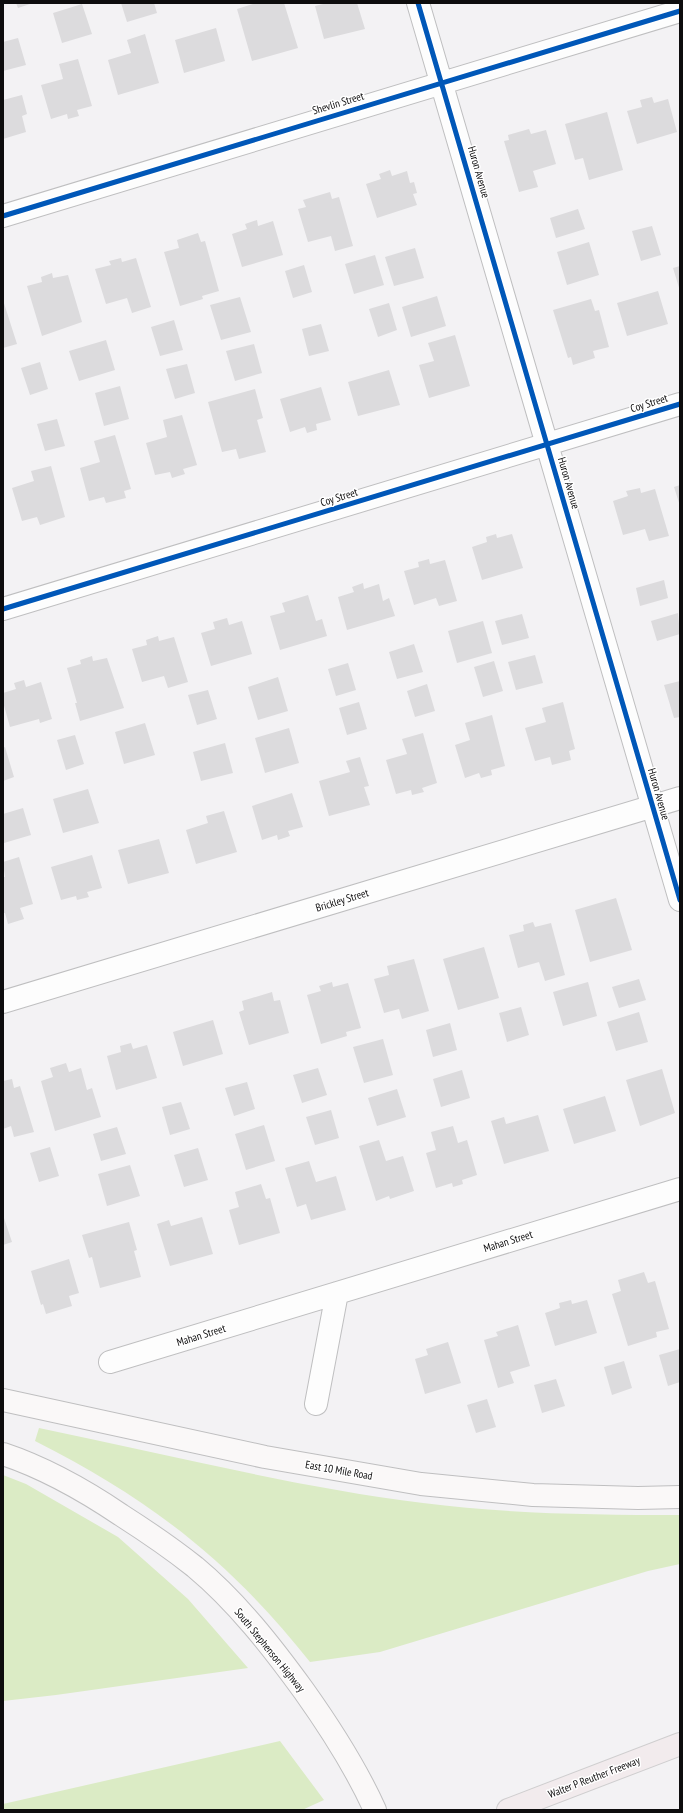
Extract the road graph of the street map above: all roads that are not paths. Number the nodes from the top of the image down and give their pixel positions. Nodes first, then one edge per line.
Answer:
1 (418, 3) edge
2 (680, 11) edge
3 (442, 83) junction
4 (3, 216) edge
5 (680, 404) edge
6 (547, 444) junction
7 (3, 609) edge
8 (680, 798) edge
9 (652, 806) junction
10 (680, 900) edge
11 (3, 1002) edge
12 (680, 1189) edge
13 (337, 1293) junction
14 (110, 1362) dead end
15 (3, 1400) edge
16 (316, 1404) dead end
17 (3, 1454) edge
18 (680, 1497) edge
19 (680, 1744) edge
20 (375, 1810) edge
21 (508, 1810) edge

1 - 3 street, Huron Avenue
2 - 3 street, Shevlin Street
3 - 4 street, Shevlin Street
3 - 6 street, Huron Avenue
5 - 6 street, Coy Street
6 - 7 street, Coy Street
6 - 9 street, Huron Avenue
8 - 9 street, Brickley Street
9 - 10 street, Huron Avenue
9 - 11 street, Brickley Street
12 - 13 street, Mahan Street
13 - 14 street, Mahan Street
13 - 16 street
15 - 18 main road, East 10 Mile Road
17 - 20 main road, South Stephenson Highway
19 - 21 highway, Walter P Reuther Freeway

